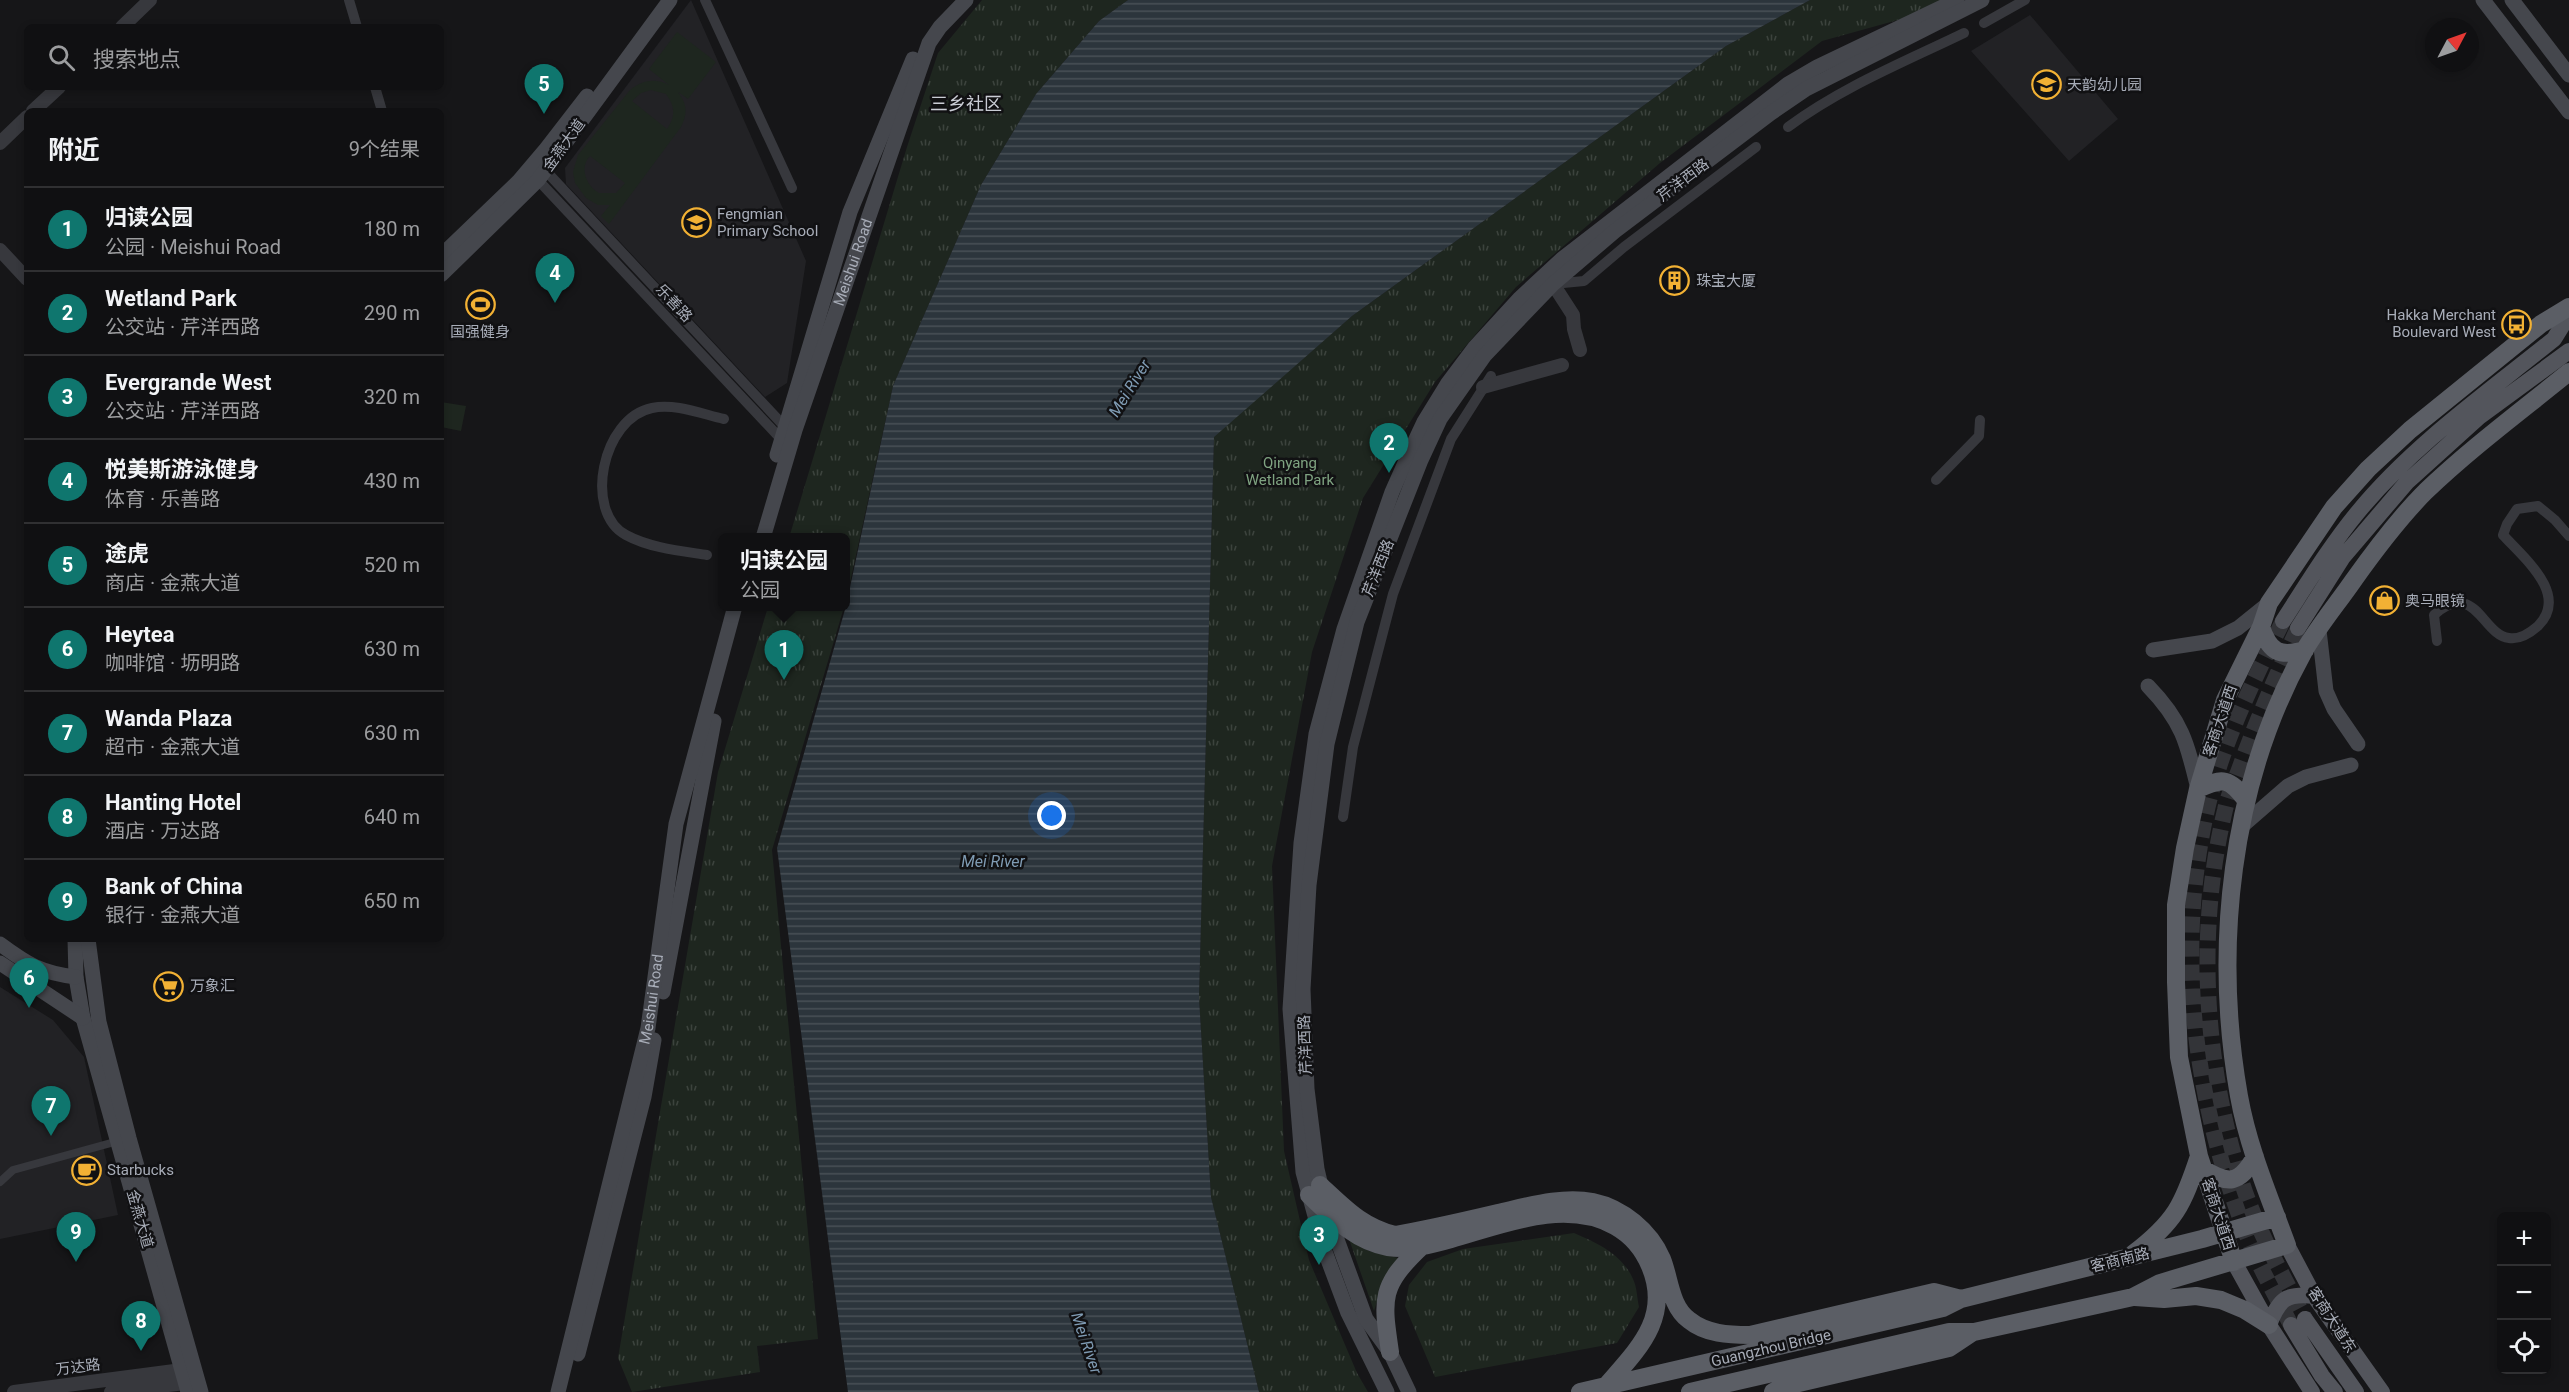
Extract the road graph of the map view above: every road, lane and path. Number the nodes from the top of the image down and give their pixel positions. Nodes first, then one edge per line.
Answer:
1 (150, 0) edge
2 (349, 0) edge
3 (659, 0) edge
4 (670, 0) edge
5 (705, 0) edge
6 (953, 0) edge
7 (966, 0) edge
8 (1957, 0) edge
9 (1982, 0) edge
10 (2025, 0) edge
11 (2483, 0) edge
12 (2512, 0) edge
13 (1984, 23) dead end
14 (125, 24) edge
15 (356, 24) edge
16 (1964, 33) dead end
17 (2569, 75) edge
18 (56, 90) edge
19 (376, 90) edge
20 (36, 108) edge
21 (381, 108) edge
22 (2569, 112) edge
23 (24, 120) edge
24 (1788, 127) dead end
25 (0, 143) edge
26 (1756, 147) dead end
27 (541, 175) junction
28 (792, 188) dead end
29 (0, 250) edge
30 (444, 253) edge
31 (444, 272) edge
32 (24, 276) edge
33 (1553, 284) junction
34 (2569, 307) edge
35 (2569, 315) edge
36 (1580, 350) dead end
37 (2569, 351) edge
38 (1562, 364) dead end
39 (2569, 372) edge
40 (1487, 381) joint
41 (724, 419) dead end
42 (1980, 420) dead end
43 (788, 435) junction
44 (1936, 480) dead end
45 (755, 533) edge
46 (764, 533) edge
47 (2569, 536) edge
48 (707, 555) dead end
49 (2269, 603) junction
50 (734, 611) edge
51 (742, 611) edge
52 (2261, 627) junction
53 (2319, 630) junction
54 (2437, 641) dead end
55 (2153, 650) dead end
56 (2305, 650) junction
57 (2148, 686) dead end
58 (2358, 744) dead end
59 (2351, 765) dead end
60 (2198, 789) junction
61 (2246, 800) junction
62 (1343, 817) dead end
63 (2242, 826) junction
64 (75, 942) edge
65 (88, 942) edge
66 (0, 944) edge
67 (0, 963) edge
68 (76, 977) junction
69 (83, 1018) junction
70 (111, 1143) dead end
71 (2255, 1157) junction
72 (2201, 1162) junction
73 (0, 1182) edge
74 (1315, 1190) junction
75 (1327, 1212) junction
76 (2277, 1217) junction
77 (2224, 1234) junction
78 (2287, 1245) junction
79 (1421, 1247) junction
80 (2126, 1259) junction
81 (2234, 1262) junction
82 (2314, 1296) junction
83 (2133, 1297) junction
84 (1961, 1299) junction
85 (2269, 1325) junction
86 (1974, 1332) junction
87 (1390, 1352) junction
88 (185, 1382) edge
89 (1606, 1386) junction
90 (14, 1392) edge
91 (111, 1392) edge
92 (201, 1392) edge
93 (558, 1392) edge
94 (568, 1392) edge
95 (1387, 1392) edge
96 (1409, 1392) edge
97 (1580, 1392) edge
98 (1690, 1392) edge
99 (1773, 1392) edge
100 (2312, 1392) edge
101 (2335, 1392) edge
102 (2356, 1392) edge
103 (2382, 1392) edge

1 - 14 street
2 - 15 street
3 - 30 main road, 金燕大道
4 - 27 main road, 金燕大道
5 - 28 street
6 - 43 main road, Meishui Road
7 - 43 main road, Meishui Road
8 - 74 main road, 芹洋西路
9 - 33 main road, 芹洋西路
10 - 13 street
11 - 22 main road
12 - 17 main road
16 - 24 street
18 - 20 street
19 - 21 street
23 - 25 street
26 - 33 street
27 - 31 main road, 金燕大道
27 - 43 street, 乐善路
29 - 32 street
33 - 36 street
33 - 74 main road, 芹洋西路
34 - 49 highway, 客商大道西
35 - 37 main road
38 - 40 street
39 - 53 highway
40 - 62 street
41 - 48 street
42 - 44 street
43 - 45 main road, Meishui Road
43 - 46 main road, Meishui Road
47 - 54 street
49 - 52 highway, 客商大道西
49 - 55 main road
50 - 93 main road, Meishui Road
51 - 94 main road, Meishui Road
52 - 56 highway
52 - 60 highway, 客商大道西
53 - 56 highway
53 - 58 main road
56 - 61 highway
57 - 60 main road
59 - 63 main road
60 - 61 highway
60 - 72 highway, 客商大道西
61 - 63 highway
63 - 71 highway
64 - 68 main road, 金燕大道
65 - 92 main road, 金燕大道
66 - 68 main road
67 - 69 main road
68 - 69 main road, 金燕大道
69 - 88 main road, 金燕大道
70 - 73 street
71 - 72 highway
71 - 76 highway
72 - 77 highway, 客商大道西
72 - 80 highway
74 - 75 highway
74 - 84 highway
74 - 95 main road, 芹洋西路
75 - 79 highway
75 - 87 main road
76 - 77 highway, 客商南路
76 - 78 highway
77 - 80 highway, 客商南路
77 - 81 highway, 客商大道西
78 - 81 highway
78 - 82 main road, 客商大道东
79 - 87 highway
79 - 89 highway
80 - 84 highway, 客商南路
81 - 83 highway
81 - 85 main road
82 - 85 main road
82 - 103 main road, 客商大道东
83 - 85 highway
83 - 86 highway
84 - 89 highway, Guangzhou Bridge
85 - 100 main road
86 - 98 highway, Guangzhou Bridge
86 - 99 highway
87 - 96 main road
88 - 90 street, 万达路
88 - 91 street, 万达路
89 - 97 highway, Guangzhou Bridge
101 - 102 main road

